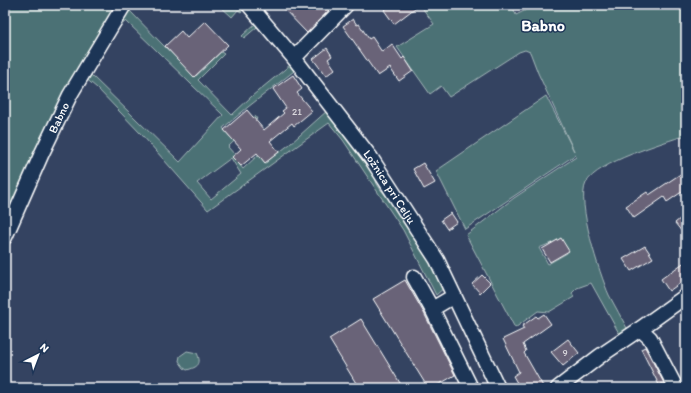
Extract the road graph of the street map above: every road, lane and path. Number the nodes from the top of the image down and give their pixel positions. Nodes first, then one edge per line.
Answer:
1 (124, 5) edge
2 (250, 5) edge
3 (346, 5) edge
4 (294, 58) junction
5 (5, 237) edge
6 (414, 277) dead end
7 (454, 296) junction
8 (686, 296) edge
9 (432, 309) junction
10 (640, 329) junction
11 (471, 388) edge
12 (498, 388) edge
13 (558, 388) edge
14 (676, 388) edge

1 - 5 street, Babno
2 - 4 street, Ložnica pri Celju
3 - 4 street
4 - 7 street, Ložnica pri Celju
6 - 9 street
7 - 9 street
7 - 12 street, Ložnica pri Celju
8 - 10 street
9 - 11 street
10 - 13 street
10 - 14 street

